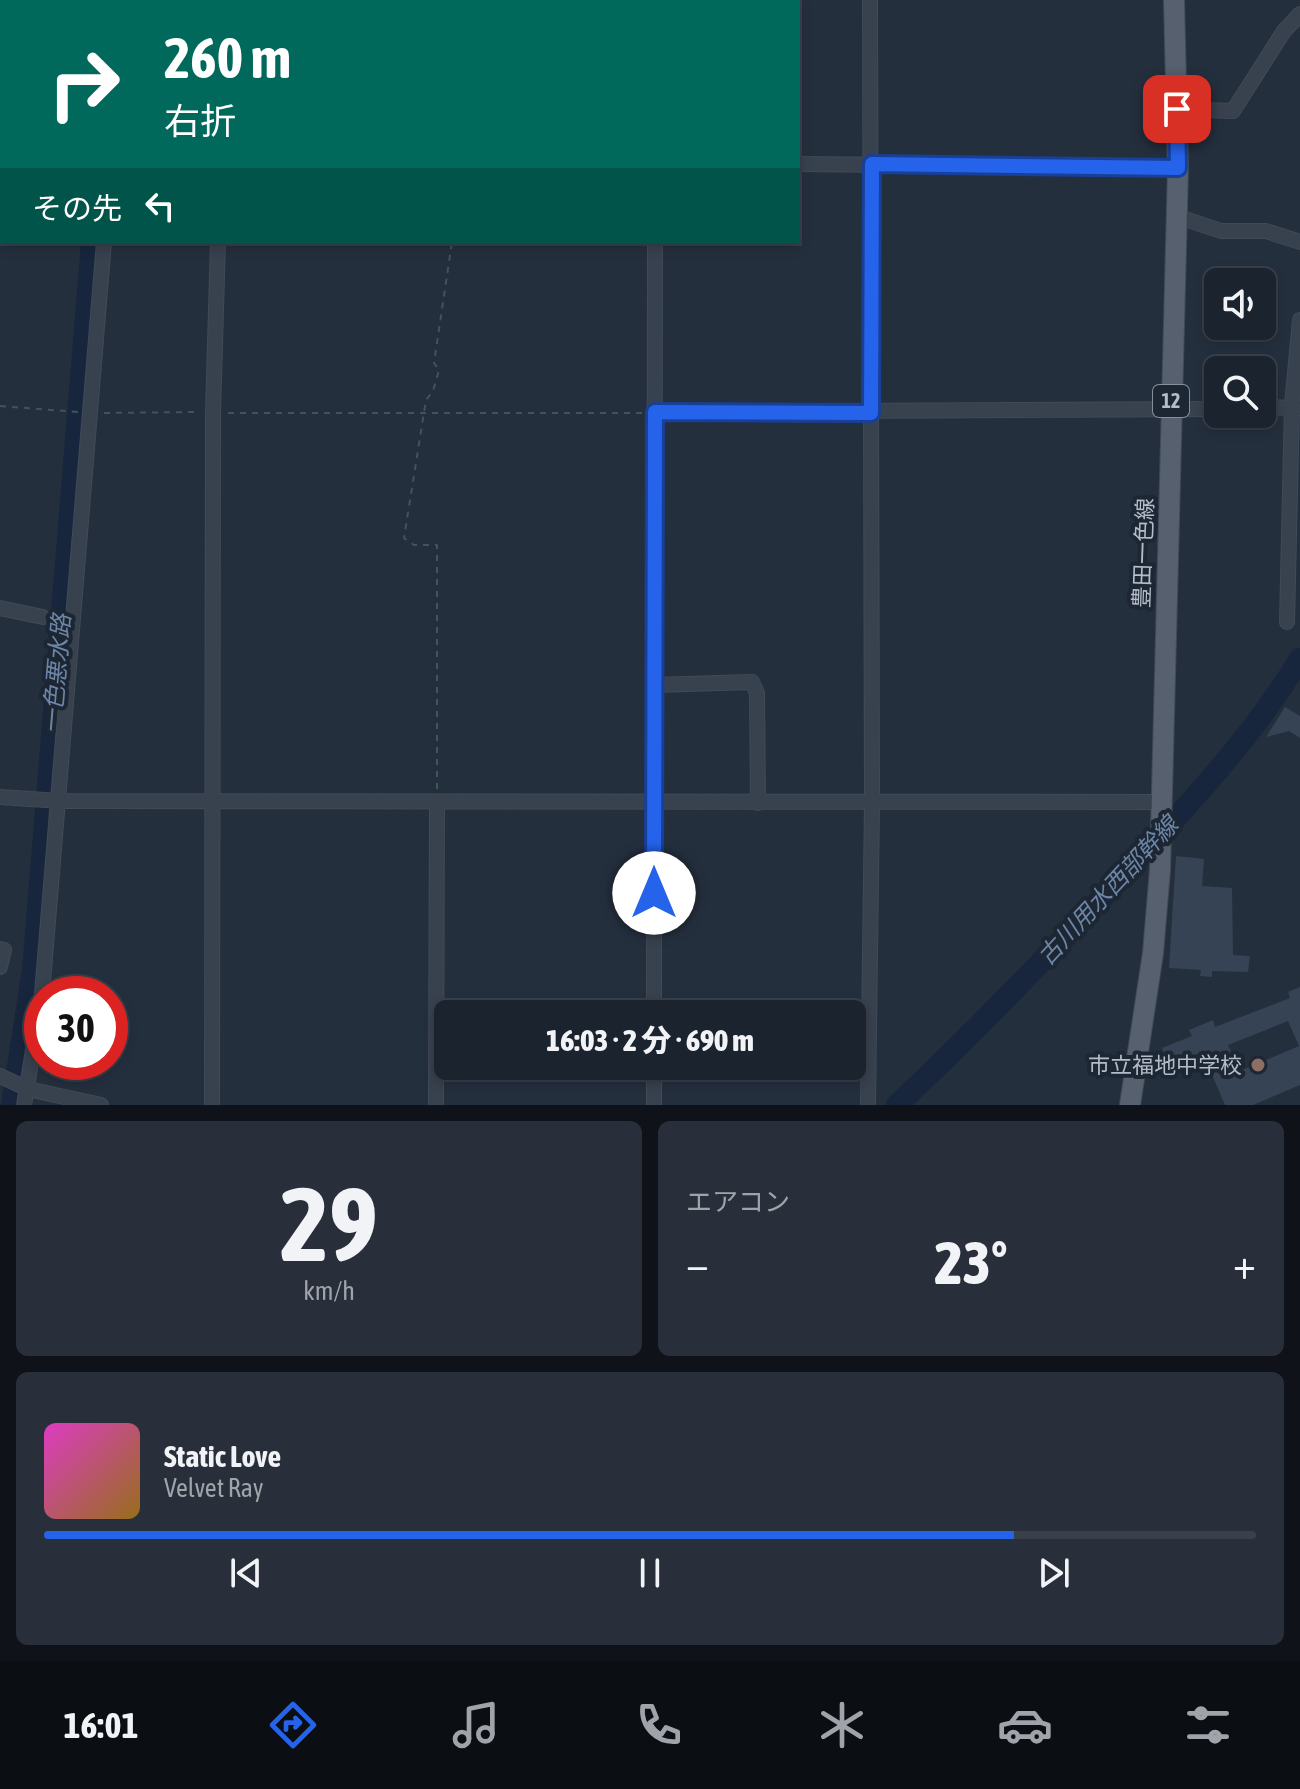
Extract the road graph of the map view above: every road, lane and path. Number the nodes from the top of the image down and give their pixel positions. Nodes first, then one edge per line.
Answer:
1 (870, 0) edge
2 (1174, 0) edge
3 (1300, 14) edge
4 (1177, 109) junction
5 (800, 164) edge
6 (872, 164) junction
7 (1178, 168) junction
8 (1176, 216) junction
9 (1300, 242) edge
10 (104, 244) edge
11 (218, 244) edge
12 (452, 244) edge
13 (655, 244) edge
14 (1300, 320) edge
15 (0, 406) edge
16 (1296, 406) edge
17 (1276, 407) edge
18 (1204, 410) edge
19 (213, 412) junction
20 (655, 412) junction
21 (1171, 412) junction
22 (91, 413) junction
23 (425, 413) junction
24 (871, 413) junction
25 (0, 608) edge
26 (43, 617) dead end
27 (1287, 622) dead end
28 (654, 685) junction
29 (0, 797) edge
30 (60, 801) junction
31 (214, 801) junction
32 (437, 802) junction
33 (654, 802) junction
34 (1160, 802) junction
35 (758, 803) junction
36 (872, 803) junction
37 (0, 949) edge
38 (0, 967) edge
39 (44, 976) edge
40 (654, 1000) edge
41 (0, 1076) edge
42 (29, 1080) edge
43 (654, 1080) edge
44 (28, 1089) junction
45 (24, 1105) edge
46 (101, 1105) edge
47 (212, 1105) edge
48 (436, 1105) edge
49 (654, 1105) edge
50 (868, 1105) edge
51 (1130, 1105) edge

1 - 6 street
2 - 4 main road, 豊田一色線 / 12
3 - 4 street
4 - 7 main road, 豊田一色線 / 12
5 - 6 street
6 - 7 street
6 - 24 street
7 - 8 main road, 豊田一色線 / 12
8 - 9 street
8 - 21 main road, 豊田一色線 / 12
10 - 22 street
11 - 19 street
12 - 23 path
13 - 20 street
14 - 16 street
15 - 22 path
16 - 17 street
16 - 27 street
18 - 21 street
19 - 22 path
19 - 23 path
19 - 31 street
20 - 23 path
20 - 24 street
20 - 28 street
21 - 24 street
21 - 34 main road, 豊田一色線 / 12
22 - 30 street
23 - 32 path
24 - 36 street
25 - 26 street
28 - 33 street
28 - 35 street
29 - 30 street
30 - 31 street
30 - 39 street
31 - 32 street
31 - 47 street
32 - 33 street
32 - 48 street
33 - 35 street
33 - 40 street
34 - 36 street
34 - 51 main road, 豊田一色線 / 12
35 - 36 street
36 - 50 street
37 - 38 street
41 - 44 street
42 - 44 street
43 - 49 street
44 - 45 street
44 - 46 street

